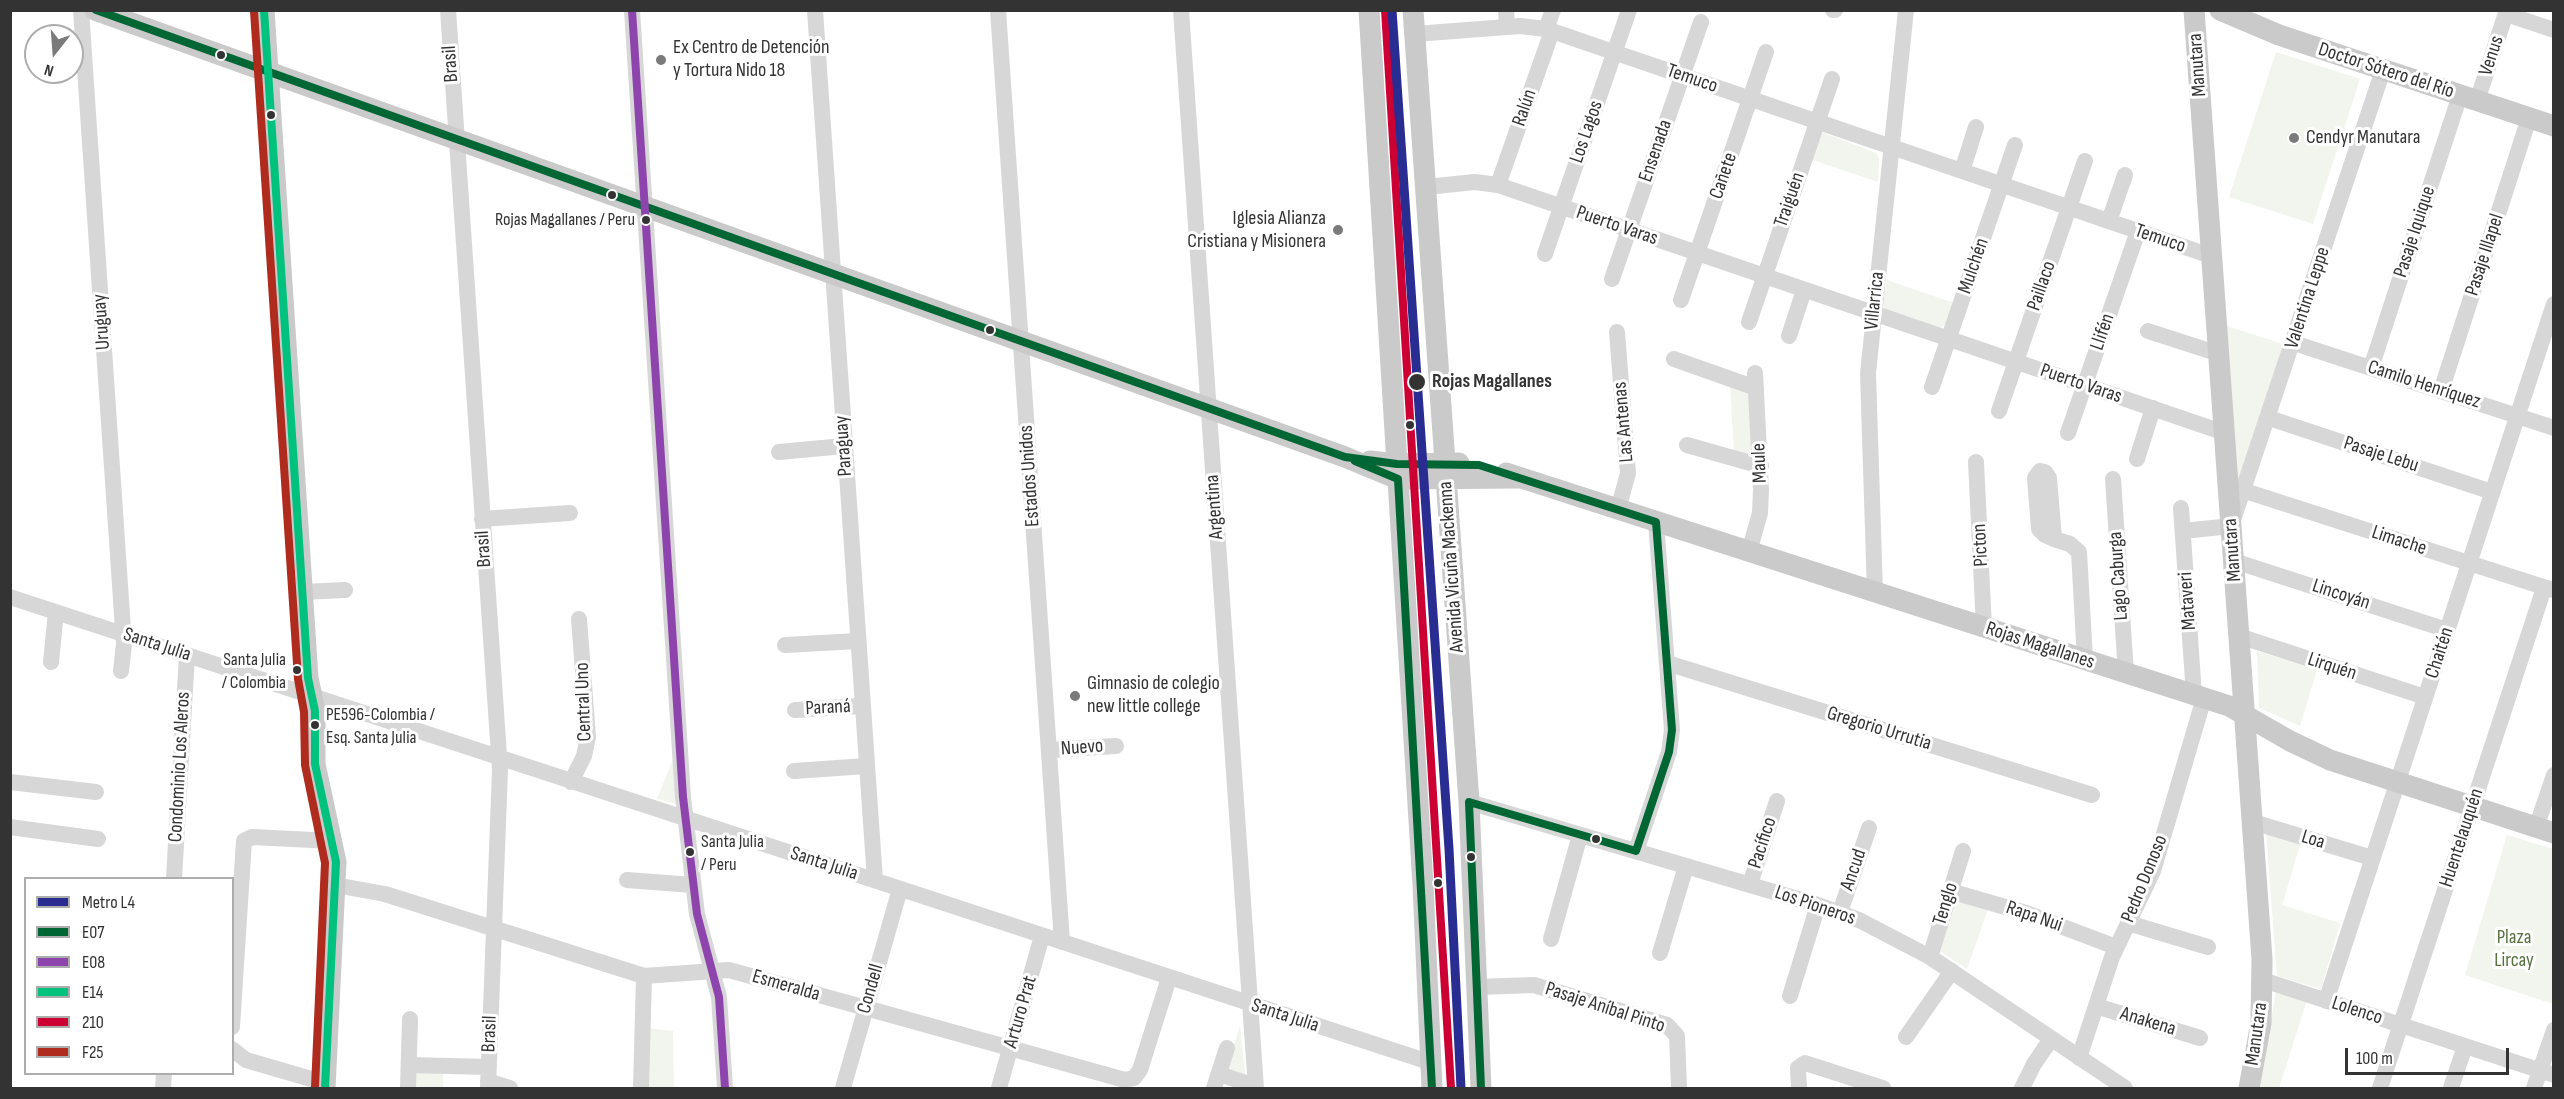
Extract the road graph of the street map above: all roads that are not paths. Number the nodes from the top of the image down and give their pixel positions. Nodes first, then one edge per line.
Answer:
1 (81, 10) edge
2 (95, 10) edge
3 (264, 10) edge
4 (448, 10) edge
5 (632, 10) edge
6 (814, 10) edge
7 (998, 10) edge
8 (1181, 10) edge
9 (1369, 10) edge
10 (1413, 10) edge
11 (1553, 10) edge
12 (1629, 10) edge
13 (1906, 10) edge
14 (2194, 10) edge
15 (2220, 10) edge
16 (2506, 12) edge
17 (1507, 18) edge
18 (1701, 22) dead end
19 (1549, 30) junction
20 (2553, 30) edge
21 (1415, 34) junction
22 (1614, 52) junction
23 (1766, 52) dead end
24 (2383, 70) junction
25 (268, 73) junction
26 (1682, 76) junction
27 (1832, 79) dead end
28 (2469, 98) junction
29 (1750, 99) junction
30 (2529, 118) junction
31 (1817, 122) junction
32 (2553, 126) edge
33 (1976, 127) dead end
34 (456, 139) junction
35 (2015, 145) dead end
36 (1893, 147) junction
37 (2085, 161) dead end
38 (1962, 171) junction
39 (2125, 175) dead end
40 (2001, 184) junction
41 (1498, 186) junction
42 (1426, 187) junction
43 (644, 207) junction
44 (1561, 207) junction
45 (2069, 208) junction
46 (2109, 221) junction
47 (1629, 230) junction
48 (2138, 231) junction
49 (1697, 253) junction
50 (1545, 254) dead end
51 (2211, 256) junction
52 (832, 274) junction
53 (1764, 276) junction
54 (1612, 279) dead end
55 (1804, 290) junction
56 (1681, 300) dead end
57 (2553, 304) edge
58 (1873, 313) junction
59 (1749, 322) dead end
60 (2148, 331) dead end
61 (1617, 332) dead end
62 (1789, 336) dead end
63 (1949, 339) junction
64 (1021, 341) junction
65 (2294, 343) junction
66 (2219, 354) junction
67 (1674, 359) dead end
68 (2016, 362) junction
69 (2371, 368) junction
70 (2084, 385) junction
71 (1932, 387) dead end
72 (2441, 391) junction
73 (2153, 408) junction
74 (1208, 409) junction
75 (2000, 411) dead end
76 (2517, 416) junction
77 (2269, 418) junction
78 (2553, 428) edge
79 (2068, 432) dead end
80 (2225, 433) junction
81 (1687, 445) dead end
82 (844, 446) junction
83 (778, 452) dead end
84 (2137, 459) dead end
85 (1976, 462) dead end
86 (1761, 466) junction
87 (1445, 470) junction
88 (1397, 471) junction
89 (2113, 479) dead end
90 (2245, 491) junction
91 (2492, 492) junction
92 (2181, 508) dead end
93 (1618, 510) junction
94 (570, 513) dead end
95 (482, 519) junction
96 (1656, 522) junction
97 (2231, 526) junction
98 (2183, 531) junction
99 (2054, 539) dead end
100 (1749, 552) junction
101 (2234, 561) junction
102 (2469, 563) junction
103 (2549, 589) edge
104 (345, 590) dead end
105 (303, 592) junction
106 (1875, 593) junction
107 (10, 597) edge
108 (56, 612) junction
109 (579, 619) dead end
110 (1984, 628) junction
111 (2447, 630) junction
112 (123, 634) junction
113 (2240, 636) junction
114 (858, 641) junction
115 (785, 645) dead end
116 (187, 655) junction
117 (2085, 660) junction
118 (51, 662) dead end
119 (1667, 663) junction
120 (121, 671) dead end
121 (2126, 673) junction
122 (2199, 697) junction
123 (2425, 697) junction
124 (313, 698) junction
125 (862, 706) junction
126 (795, 710) dead end
127 (2245, 714) junction
128 (1116, 746) dead end
129 (1049, 750) junction
130 (499, 758) junction
131 (866, 766) junction
132 (794, 771) dead end
133 (2553, 775) edge
134 (10, 782) edge
135 (571, 782) junction
136 (2397, 783) junction
137 (96, 792) dead end
138 (2092, 795) dead end
139 (1777, 801) dead end
140 (1468, 802) junction
141 (2472, 807) junction
142 (686, 820) junction
143 (2253, 822) junction
144 (10, 827) edge
145 (1869, 828) dead end
146 (2545, 830) edge
147 (1580, 834) junction
148 (98, 839) dead end
149 (333, 841) junction
150 (1636, 851) junction
151 (1962, 852) dead end
152 (2373, 858) junction
153 (1686, 866) junction
154 (174, 877) edge
155 (627, 880) dead end
156 (875, 880) junction
157 (335, 885) junction
158 (693, 885) junction
159 (1749, 885) junction
160 (900, 889) junction
161 (1950, 891) junction
162 (1818, 905) junction
163 (1840, 912) junction
164 (2128, 922) junction
165 (494, 929) junction
166 (1042, 936) junction
167 (1551, 939) dead end
168 (1062, 942) junction
169 (2116, 947) junction
170 (2208, 947) dead end
171 (1660, 953) dead end
172 (1930, 957) junction
173 (712, 970) junction
174 (1952, 971) junction
175 (644, 976) junction
176 (1169, 978) junction
177 (2263, 980) junction
178 (1477, 987) junction
179 (234, 996) edge
180 (1790, 996) dead end
181 (2326, 1001) junction
182 (1248, 1004) junction
183 (2096, 1006) junction
184 (866, 1008) junction
185 (410, 1019) dead end
186 (2400, 1025) junction
187 (2553, 1030) edge
188 (1906, 1037) dead end
189 (2200, 1038) dead end
190 (2051, 1039) junction
191 (2465, 1046) junction
192 (1011, 1048) junction
193 (1227, 1048) dead end
194 (234, 1052) edge
195 (2079, 1058) junction
196 (1432, 1064) junction
197 (409, 1065) junction
198 (2547, 1073) edge
199 (488, 1079) edge
200 (1216, 1081) edge
201 (325, 1086) edge
202 (1256, 1087) edge
203 (1484, 1088) edge
204 (408, 1089) edge
205 (510, 1089) edge
206 (641, 1089) edge
207 (725, 1089) edge
208 (843, 1089) edge
209 (999, 1089) edge
210 (1432, 1089) edge
211 (1679, 1089) edge
212 (1799, 1089) edge
213 (1883, 1089) edge
214 (2022, 1089) edge
215 (2125, 1089) edge
216 (2249, 1089) edge
217 (2380, 1089) edge
218 (2451, 1089) edge
219 (2534, 1089) edge

1 - 112 street, Uruguay
2 - 25 main road, Rojas Magallanes
3 - 25 main road
4 - 34 street, Brasil
5 - 43 street
6 - 52 street, Paraguay
7 - 64 street, Estados Unidos
8 - 74 street, Argentina
9 - 88 main road
10 - 21 main road, Avenida Vicuña Mackenna
11 - 19 street, Ralún
12 - 22 street, Los Lagos
13 - 36 street, Villarrica
14 - 51 main road, Manutara
15 - 24 main road, Doctor Sótero del Río
16 - 20 street
16 - 28 street, Venus
17 - 19 street, Temuco
17 - 21 street, Temuco
18 - 26 street, Ensenada
19 - 22 street, Temuco
19 - 41 street, Ralún
21 - 42 main road, Avenida Vicuña Mackenna
22 - 26 street, Temuco
22 - 44 street, Los Lagos
23 - 29 street, Cañete
24 - 28 main road, Doctor Sótero del Río
24 - 65 street, Valentina Leppe
25 - 34 main road, Rojas Magallanes
25 - 105 main road
26 - 29 street, Temuco
26 - 47 street, Ensenada
27 - 31 street, Traiguén
28 - 30 main road, Doctor Sótero del Río
28 - 69 street, Pasaje Iquique
29 - 31 street, Temuco
29 - 49 street, Cañete
30 - 32 main road, Doctor Sótero del Río
30 - 72 street, Pasaje Illapel
31 - 36 street, Temuco
31 - 53 street, Traiguén
33 - 38 street
34 - 43 main road, Rojas Magallanes
34 - 95 street, Brasil
35 - 40 street, Mulchén
36 - 38 street, Temuco
36 - 58 street, Villarrica
37 - 45 street, Paillaco
38 - 40 street, Temuco
39 - 46 street, Temuco
40 - 45 street, Temuco
40 - 63 street, Mulchén
41 - 42 street, Puerto Varas
41 - 44 street, Puerto Varas
42 - 87 main road, Avenida Vicuña Mackenna
43 - 52 main road, Rojas Magallanes
43 - 142 street
44 - 47 street, Puerto Varas
44 - 50 street, Los Lagos
45 - 46 street, Temuco
45 - 68 street, Paillaco
46 - 48 street, Temuco
47 - 49 street, Puerto Varas
47 - 54 street, Ensenada
48 - 51 street, Temuco
48 - 70 street, Llifén
49 - 53 street, Puerto Varas
49 - 56 street, Cañete
51 - 66 main road, Manutara
52 - 64 main road, Rojas Magallanes
52 - 82 street, Paraguay
53 - 55 street, Puerto Varas
53 - 59 street, Traiguén
55 - 58 street, Puerto Varas
55 - 62 street
57 - 76 street, Chaitén
58 - 63 street, Puerto Varas
58 - 106 street, Villarrica
60 - 66 street
61 - 93 street, Las Antenas
63 - 68 street, Puerto Varas
63 - 71 street, Mulchén
64 - 74 main road, Rojas Magallanes
64 - 129 street, Estados Unidos
65 - 69 street, Camilo Henríquez
65 - 77 street, Valentina Leppe
66 - 80 main road, Manutara
67 - 86 street, Maule
68 - 70 street, Puerto Varas
68 - 75 street, Paillaco
69 - 72 street, Camilo Henríquez
70 - 73 street, Puerto Varas
70 - 79 street, Llifén
72 - 76 street, Camilo Henríquez
73 - 80 street, Puerto Varas
73 - 84 street
74 - 88 main road, Rojas Magallanes
74 - 182 street, Argentina
76 - 78 street, Camilo Henríquez
76 - 91 street, Chaitén
77 - 90 street, Valentina Leppe
77 - 91 street, Pasaje Lebu
80 - 97 main road, Manutara
81 - 86 street
82 - 83 street
82 - 114 street, Paraguay
85 - 110 street, Picton
86 - 100 street, Maule
87 - 88 main road, Rojas Magallanes
87 - 93 main road, Rojas Magallanes
87 - 140 main road, Avenida Vicuña Mackenna
88 - 196 main road
89 - 121 street, Lago Caburga
90 - 97 street, Valentina Leppe
90 - 102 street, Limache
91 - 102 street, Chaitén
92 - 98 street, Mataveri
93 - 96 main road, Rojas Magallanes
94 - 95 street
95 - 130 street, Brasil
96 - 100 main road, Rojas Magallanes
96 - 119 street
97 - 98 street
97 - 101 main road, Manutara
98 - 122 street, Mataveri
99 - 117 street
100 - 106 main road, Rojas Magallanes
101 - 111 street, Lincoyán
101 - 113 main road, Manutara
102 - 103 street, Limache
102 - 111 street, Chaitén
103 - 141 street, Huentelauquén
104 - 105 street
105 - 124 main road
106 - 110 main road, Rojas Magallanes
107 - 108 street, Santa Julia
108 - 112 street, Santa Julia
108 - 118 street
109 - 135 street, Central Uno
110 - 117 main road, Rojas Magallanes
111 - 123 street, Chaitén
112 - 116 street, Santa Julia
112 - 120 street, Uruguay
113 - 123 street, Lirquén
113 - 127 main road, Manutara
114 - 115 street
114 - 125 street, Paraguay
116 - 124 street, Santa Julia
116 - 154 street, Condominio Los Aleros
117 - 121 main road, Rojas Magallanes
119 - 138 street, Gregorio Urrutia
119 - 150 street
121 - 122 main road, Rojas Magallanes
122 - 127 main road, Rojas Magallanes
122 - 164 street, Pedro Donoso
123 - 136 street, Chaitén
124 - 130 street, Santa Julia
124 - 149 main road
125 - 126 street, Paraná
125 - 131 street, Paraguay
127 - 136 main road, Rojas Magallanes
127 - 143 main road, Manutara
128 - 129 street, Nuevo
129 - 168 street, Estados Unidos
130 - 135 street, Santa Julia
130 - 165 street, Brasil
131 - 132 street
131 - 156 street, Paraguay
133 - 146 street
134 - 137 street
135 - 142 street, Santa Julia
136 - 141 main road, Rojas Magallanes
136 - 152 street, Chaitén
139 - 159 street, Pacífico
140 - 147 street, Los Pioneros
140 - 178 main road, Avenida Vicuña Mackenna
141 - 146 main road, Rojas Magallanes
141 - 186 street, Huentelauquén
142 - 156 street, Santa Julia
142 - 158 street
143 - 152 street, Loa
143 - 177 main road, Manutara
144 - 148 street
145 - 163 street, Ancud
147 - 150 street, Los Pioneros
147 - 167 street
149 - 157 main road
149 - 179 street
150 - 153 street, Los Pioneros
151 - 161 street, Tenglo
152 - 181 street, Chaitén
153 - 159 street, Los Pioneros
153 - 171 street
155 - 158 street
156 - 160 street, Santa Julia
157 - 165 street, Esmeralda
157 - 201 main road
158 - 173 street
159 - 162 street, Los Pioneros
160 - 166 street, Santa Julia
160 - 184 street, Condell
161 - 169 street, Rapa Nui
161 - 172 street, Tenglo
162 - 163 street, Los Pioneros
162 - 180 street
163 - 172 street, Los Pioneros
164 - 169 street, Pedro Donoso
164 - 170 street
165 - 175 street, Esmeralda
165 - 199 street, Brasil
166 - 168 street, Santa Julia
166 - 192 street, Arturo Prat
168 - 176 street, Santa Julia
169 - 183 street, Pedro Donoso
172 - 174 street, Los Pioneros
173 - 175 street, Esmeralda
173 - 184 street, Esmeralda
173 - 207 street
174 - 188 street
174 - 190 street, Los Pioneros
175 - 206 street
176 - 182 street, Santa Julia
176 - 192 street, Esmeralda
177 - 181 street, Lolenco
177 - 216 main road, Manutara
178 - 203 main road, Avenida Vicuña Mackenna
178 - 211 street, Pasaje Aníbal Pinto
181 - 186 street, Lolenco
182 - 196 street, Santa Julia
182 - 202 street, Argentina
183 - 189 street, Anakena
183 - 195 street, Pedro Donoso
184 - 192 street, Esmeralda
184 - 208 street, Condell
185 - 197 street
186 - 191 street, Lolenco
186 - 217 street, Huentelauquén
187 - 198 street
190 - 195 street, Los Pioneros
190 - 214 street
191 - 198 street, Lolenco
191 - 218 street
192 - 209 street, Arturo Prat
193 - 200 street
194 - 201 street
195 - 215 street, Los Pioneros
196 - 210 main road
197 - 199 street
197 - 204 street
198 - 219 street
199 - 205 street
200 - 202 street
212 - 213 street

